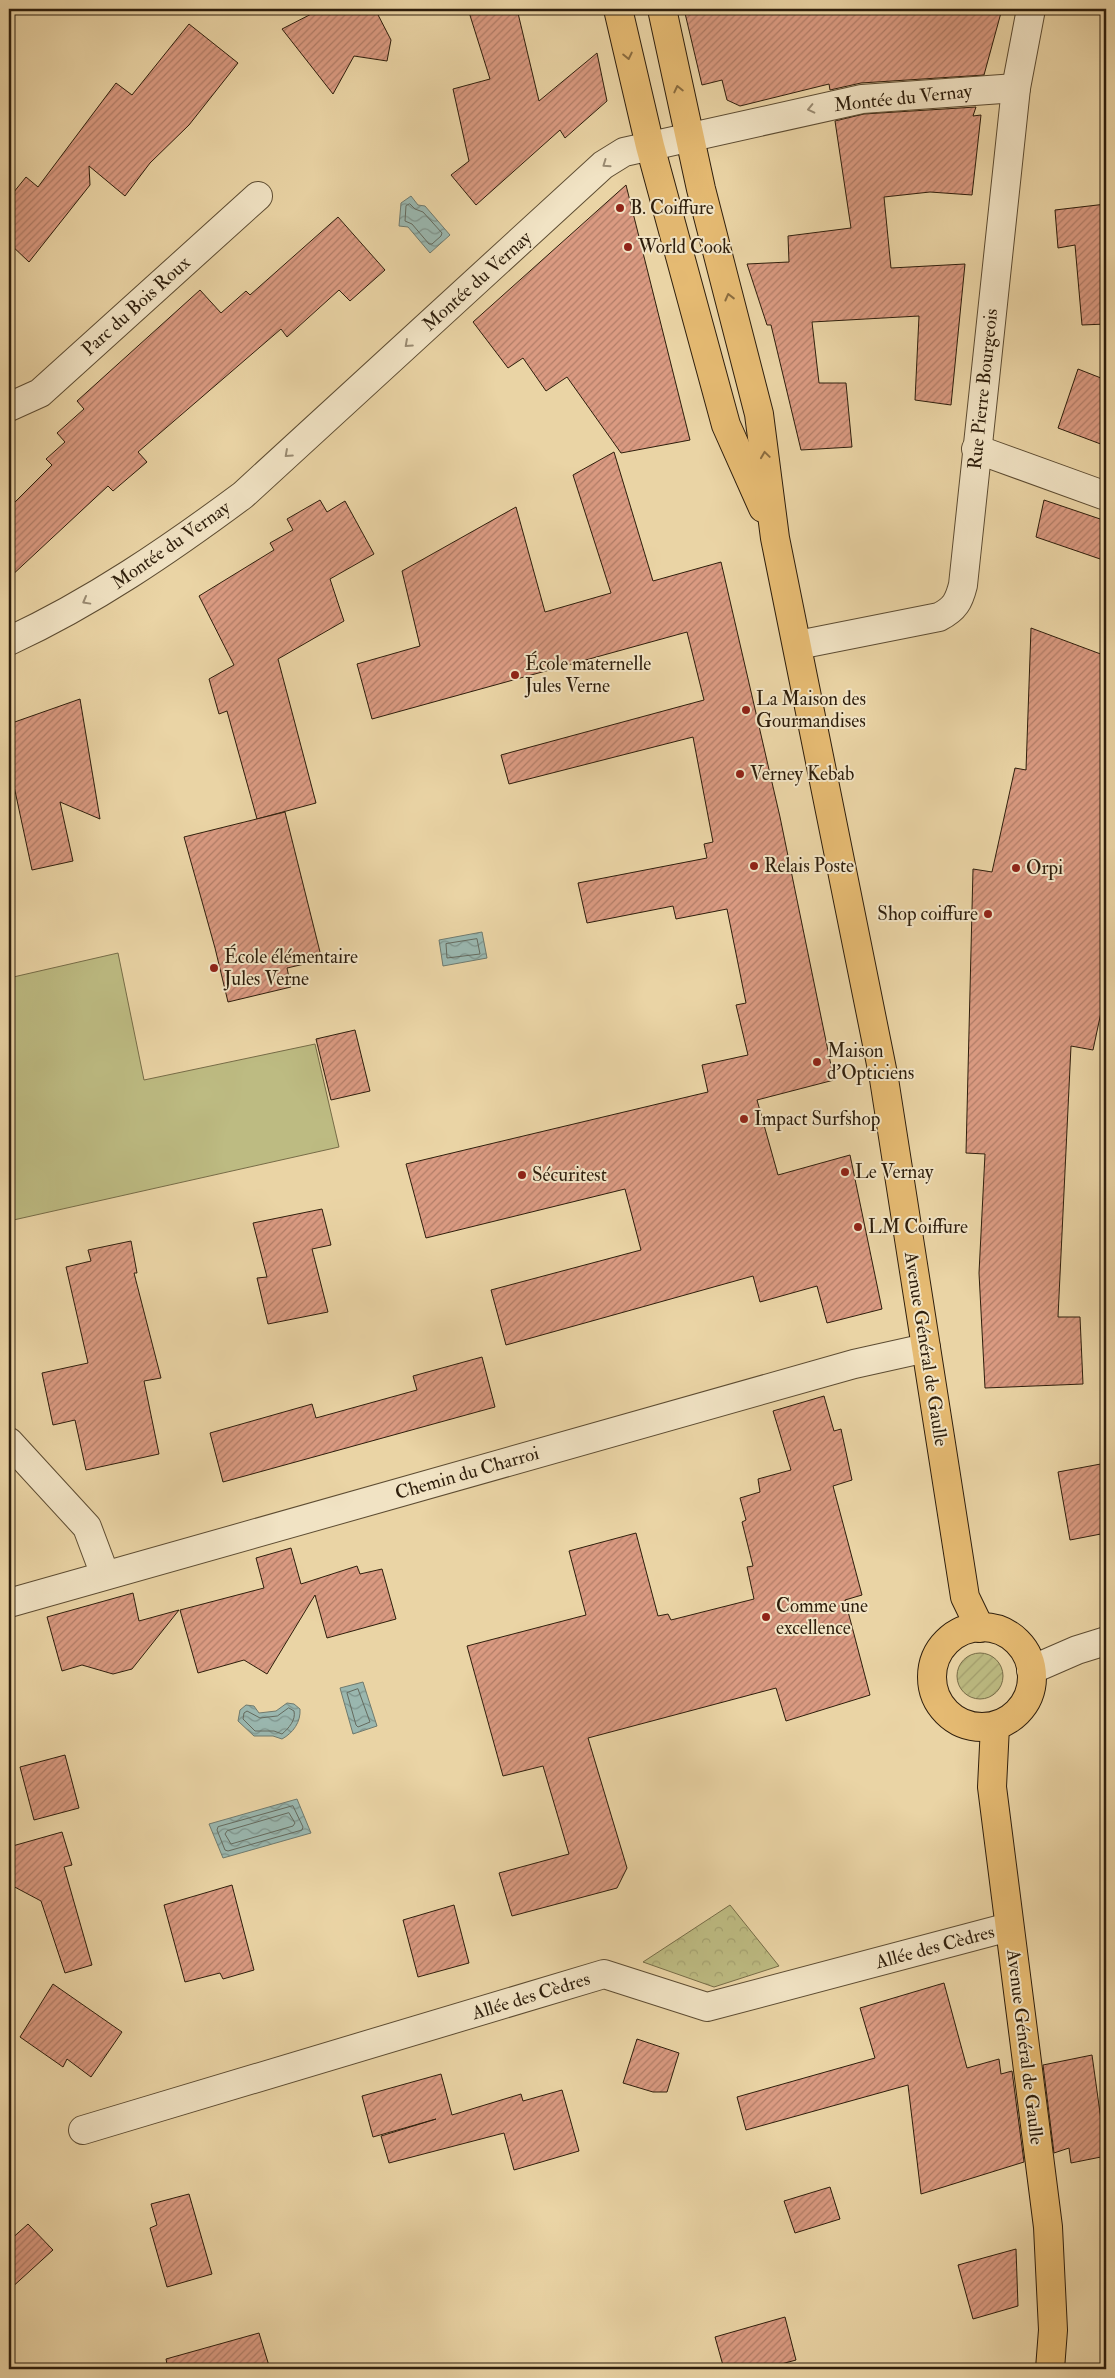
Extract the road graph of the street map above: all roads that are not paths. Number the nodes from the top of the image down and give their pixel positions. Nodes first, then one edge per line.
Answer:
1 (618, 9) edge
2 (662, 9) edge
3 (1031, 9) edge
4 (1016, 88) junction
5 (689, 137) junction
6 (650, 146) junction
7 (258, 196) dead end
8 (9, 407) edge
9 (976, 449) junction
10 (1106, 496) edge
11 (775, 538) junction
12 (9, 641) edge
13 (798, 645) junction
14 (926, 1348) junction
15 (9, 1442) edge
16 (105, 1575) junction
17 (9, 1602) edge
18 (980, 1628) junction
19 (1106, 1641) edge
20 (1031, 1670) junction
21 (994, 1726) junction
22 (1009, 1927) junction
23 (83, 2130) dead end
24 (1050, 2369) edge

1 -> 6 main road, Avenue Général de Gaulle
5 -> 2 main road, Avenue Général de Gaulle
3 - 4 street, Rue Pierre Bourgeois
4 -> 5 street, Montée du Vernay
4 - 9 street, Rue Pierre Bourgeois
5 - 6 street, Montée du Vernay
11 -> 5 main road, Avenue Général de Gaulle
6 - 11 main road, Avenue Général de Gaulle
6 -> 12 street, Montée du Vernay
7 - 8 street, Parc du Bois Roux
9 - 10 street
9 - 13 street, Rue Pierre Bourgeois
11 - 13 main road, Avenue Général de Gaulle
13 - 14 main road, Avenue Général de Gaulle
14 - 16 street, Chemin du Charroi
14 - 18 main road, Avenue Général de Gaulle
15 - 16 street
16 - 17 street, Chemin du Charroi
18 - 20 main road
18 - 21 main road
19 - 20 street
20 - 21 main road
21 - 22 main road, Avenue Général de Gaulle
22 - 23 street, Allée des Cèdres
22 - 24 main road, Avenue Général de Gaulle

